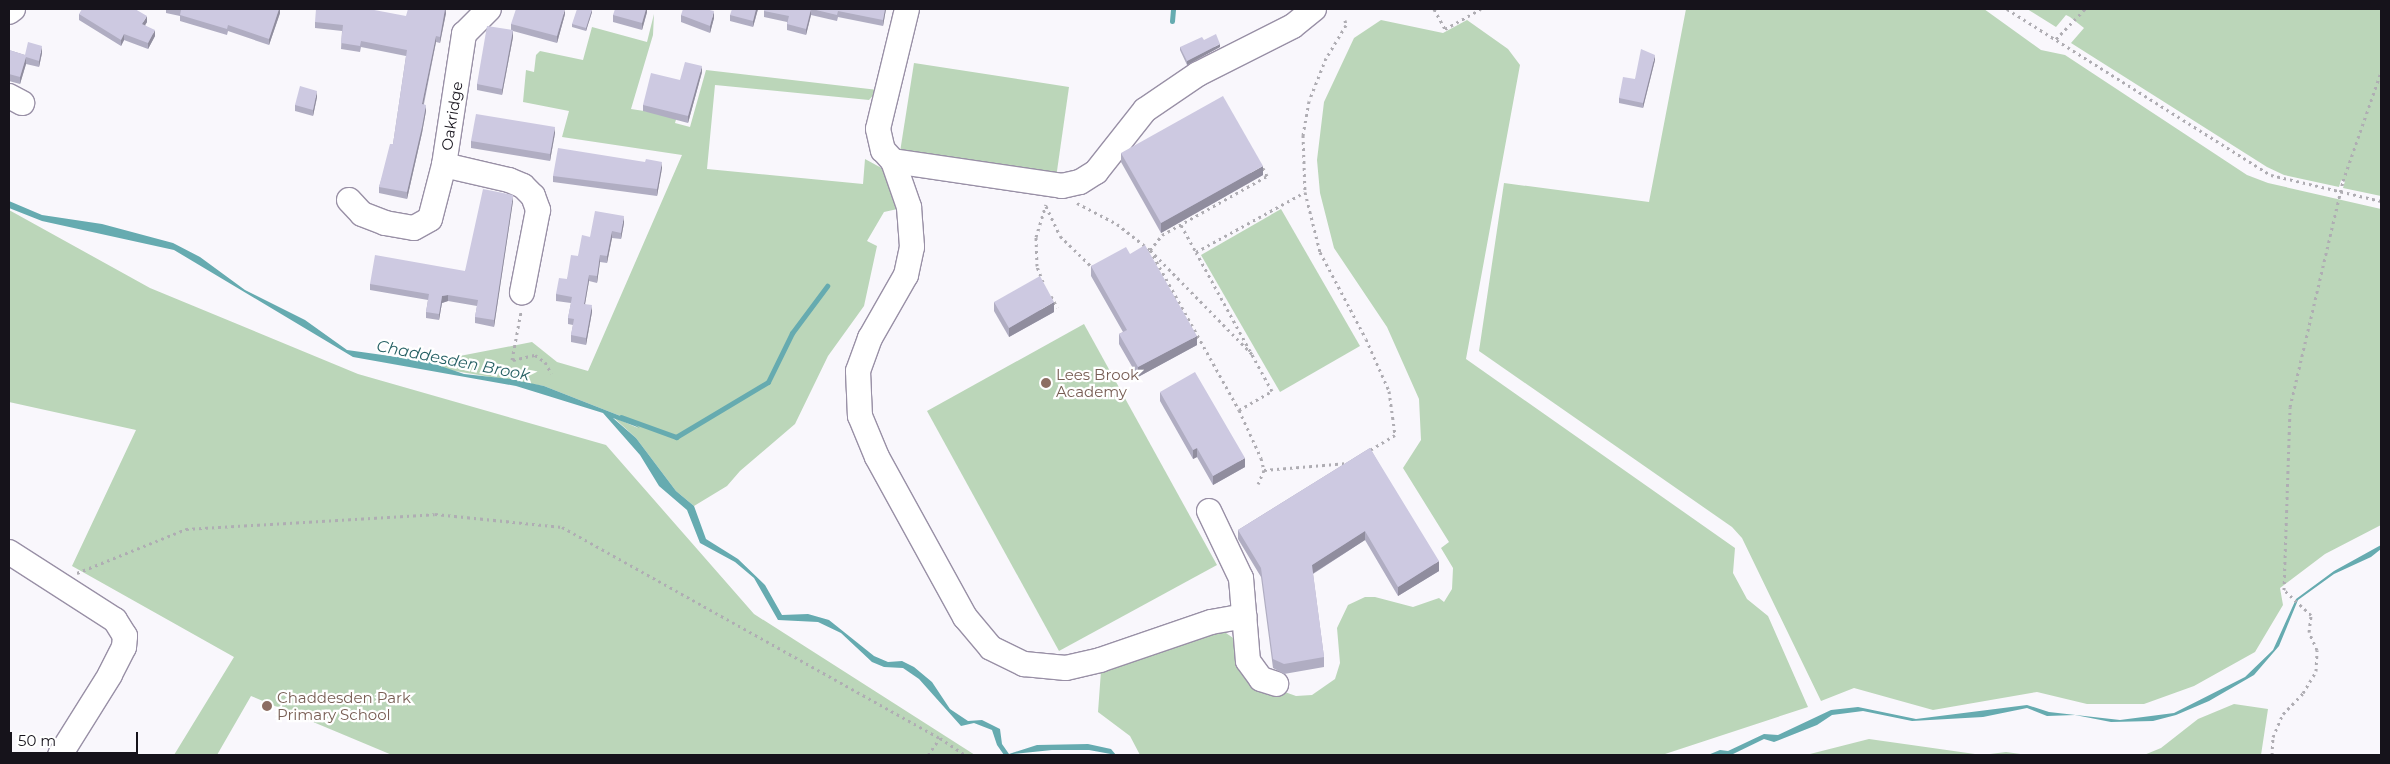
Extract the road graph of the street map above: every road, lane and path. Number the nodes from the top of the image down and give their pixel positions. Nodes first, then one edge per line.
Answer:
1 (13, 9) edge
2 (489, 9) edge
3 (907, 9) edge
4 (1314, 9) edge
5 (1434, 9) edge
6 (1481, 9) edge
7 (2007, 9) edge
8 (2084, 9) edge
9 (9, 12) edge
10 (1345, 20) dead end
11 (2056, 39) junction
12 (2381, 72) edge
13 (1258, 160) edge
14 (893, 161) junction
15 (444, 165) junction
16 (1305, 192) junction
17 (2340, 193) junction
18 (1049, 195) junction
19 (349, 200) dead end
20 (2381, 201) edge
21 (1181, 224) junction
22 (1150, 250) junction
23 (1196, 252) junction
24 (1092, 267) edge
25 (1046, 287) edge
26 (522, 292) joint
27 (1050, 294) edge
28 (1057, 307) dead end
29 (1252, 354) junction
30 (551, 372) dead end
31 (1239, 410) junction
32 (1364, 454) edge
33 (1356, 458) edge
34 (1264, 470) junction
35 (1258, 484) dead end
36 (1209, 511) dead end
37 (9, 552) edge
38 (56, 581) junction
39 (1244, 616) junction
40 (1276, 684) dead end
41 (940, 738) junction
42 (60, 755) edge
43 (928, 755) edge
44 (965, 755) edge
45 (2272, 755) edge

1 - 9 street
2 - 15 street, Oakridge
3 - 14 street
4 - 18 street
5 - 6 path
7 - 11 path
8 - 11 path
10 - 16 path
11 - 17 path
12 - 17 path
13 - 21 path
14 - 18 street
14 - 39 street
15 - 19 street, Oakridge
15 - 26 street
16 - 23 path
16 - 32 path
17 - 20 path
17 - 45 path
18 - 22 path
18 - 24 path
18 - 25 path
21 - 22 path
21 - 23 path
22 - 29 path
22 - 31 path
23 - 29 path
26 - 30 path
27 - 28 path
29 - 31 path
31 - 34 path
33 - 34 path
34 - 35 path
36 - 39 street
37 - 38 street
38 - 41 path
38 - 42 street
39 - 40 street
41 - 43 path
41 - 44 path

